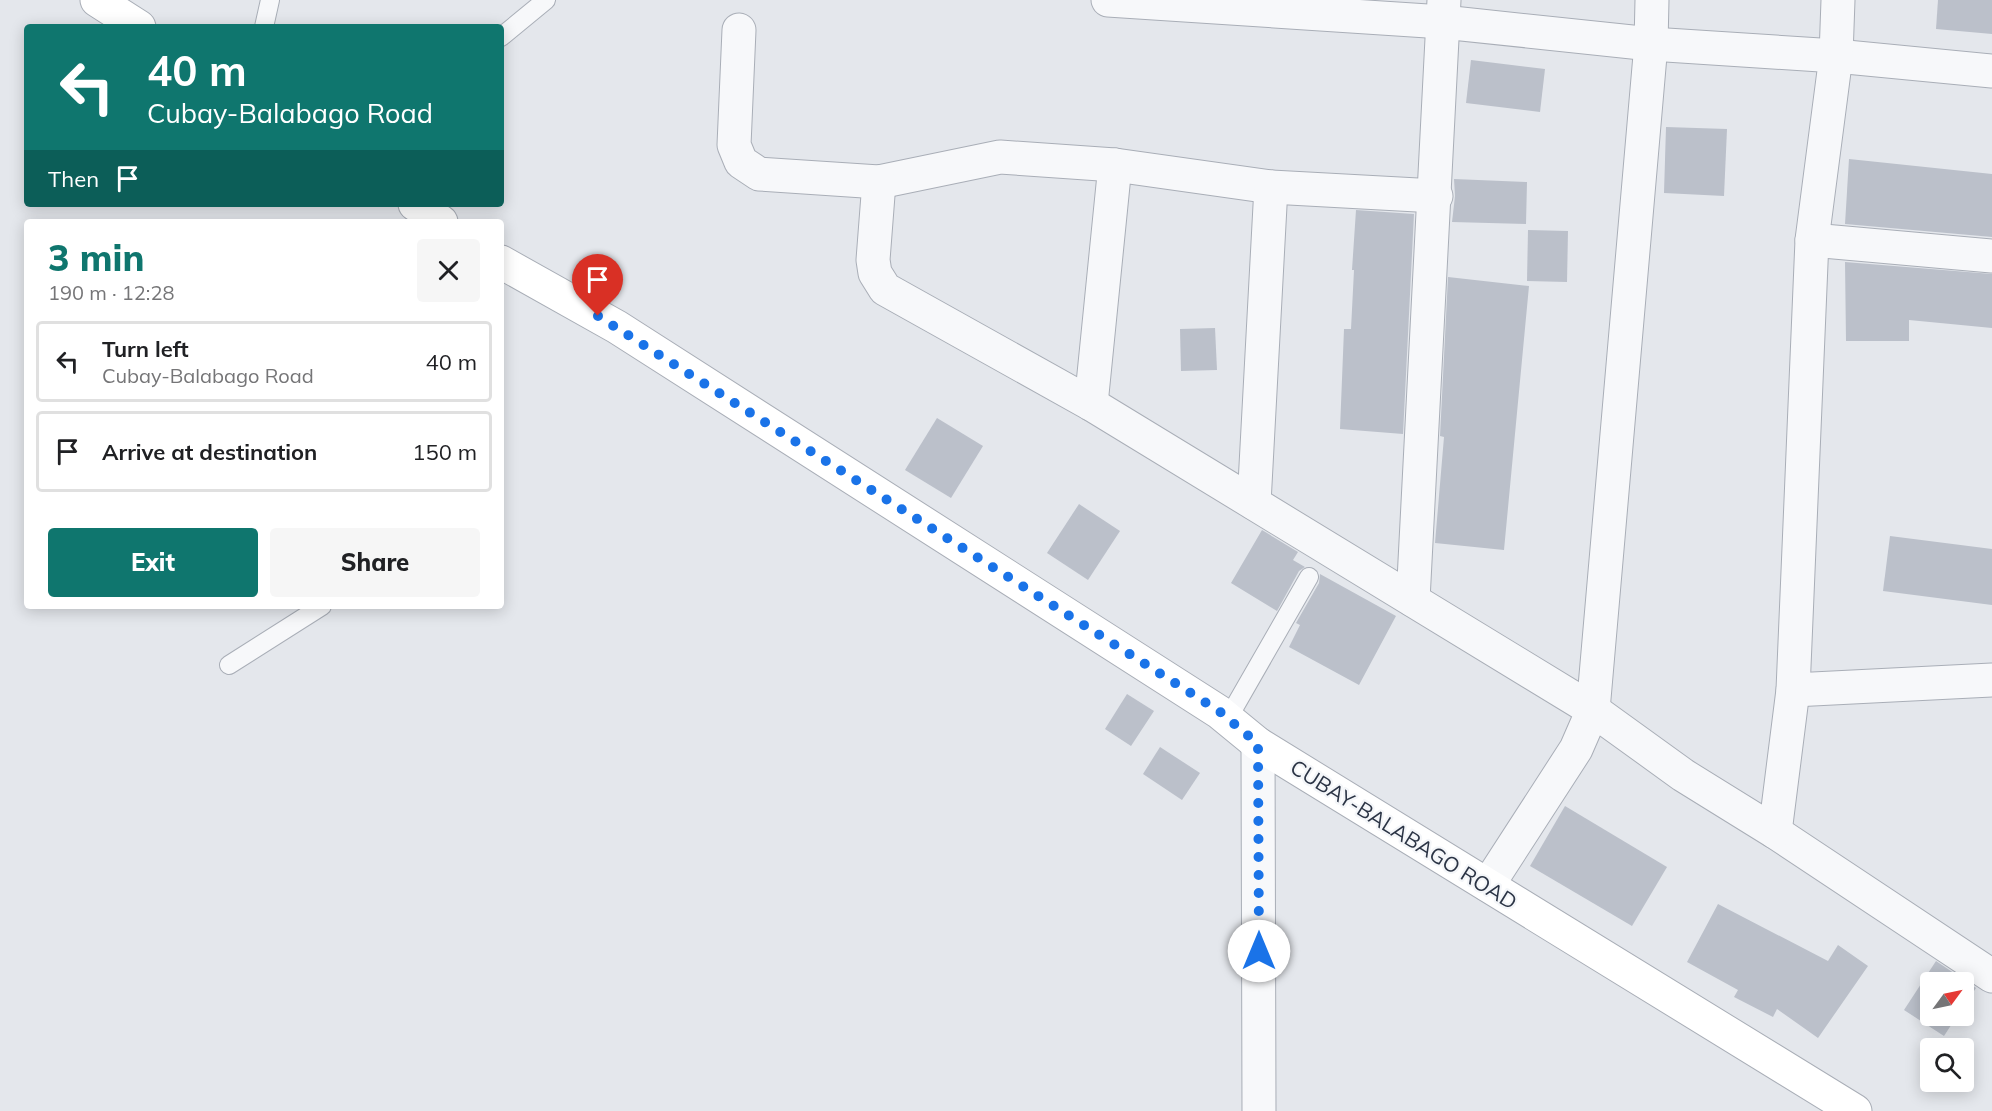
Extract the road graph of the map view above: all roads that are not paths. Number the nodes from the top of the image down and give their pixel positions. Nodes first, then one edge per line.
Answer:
1 (97, 0) edge
2 (270, 0) edge
3 (546, 0) edge
4 (1108, 0) edge
5 (1653, 0) edge
6 (1838, 0) edge
7 (1444, 11) edge
8 (134, 24) edge
9 (265, 24) edge
10 (739, 30) dead end
11 (504, 35) edge
12 (1651, 44) junction
13 (1836, 56) junction
14 (1992, 71) edge
15 (1115, 165) junction
16 (879, 182) junction
17 (1271, 187) junction
18 (1436, 196) junction
19 (419, 207) edge
20 (437, 219) edge
21 (1812, 240) junction
22 (1992, 255) edge
23 (504, 268) edge
24 (1090, 404) junction
25 (1254, 503) junction
26 (1309, 577) dead end
27 (1413, 600) junction
28 (317, 609) edge
29 (229, 665) dead end
30 (1992, 680) edge
31 (1793, 690) junction
32 (1593, 710) junction
33 (1227, 720) junction
34 (1258, 744) junction
35 (1775, 832) junction
36 (1488, 885) junction
37 (1992, 976) edge
38 (1259, 1111) edge
39 (1855, 1111) edge

1 - 8 main road
2 - 9 lane
3 - 11 lane
4 - 7 street
5 - 12 street
6 - 13 street
7 - 12 street
7 - 18 street
10 - 16 street
12 - 13 street
12 - 32 street
13 - 14 street
13 - 21 street
15 - 16 street
15 - 17 street
15 - 24 street
16 - 24 street
17 - 18 street
17 - 25 street
18 - 27 street
19 - 20 main road
21 - 22 street
21 - 31 street
23 - 33 main road, CUBAY-BALABAGO ROAD
24 - 25 street
25 - 27 street
26 - 33 lane
27 - 32 street
28 - 29 lane
30 - 31 street
31 - 35 street
32 - 35 street
32 - 36 street
33 - 34 main road, CUBAY-BALABAGO ROAD
34 - 36 main road, CUBAY-BALABAGO ROAD
34 - 38 street
35 - 37 street
36 - 39 main road, CUBAY-BALABAGO ROAD

